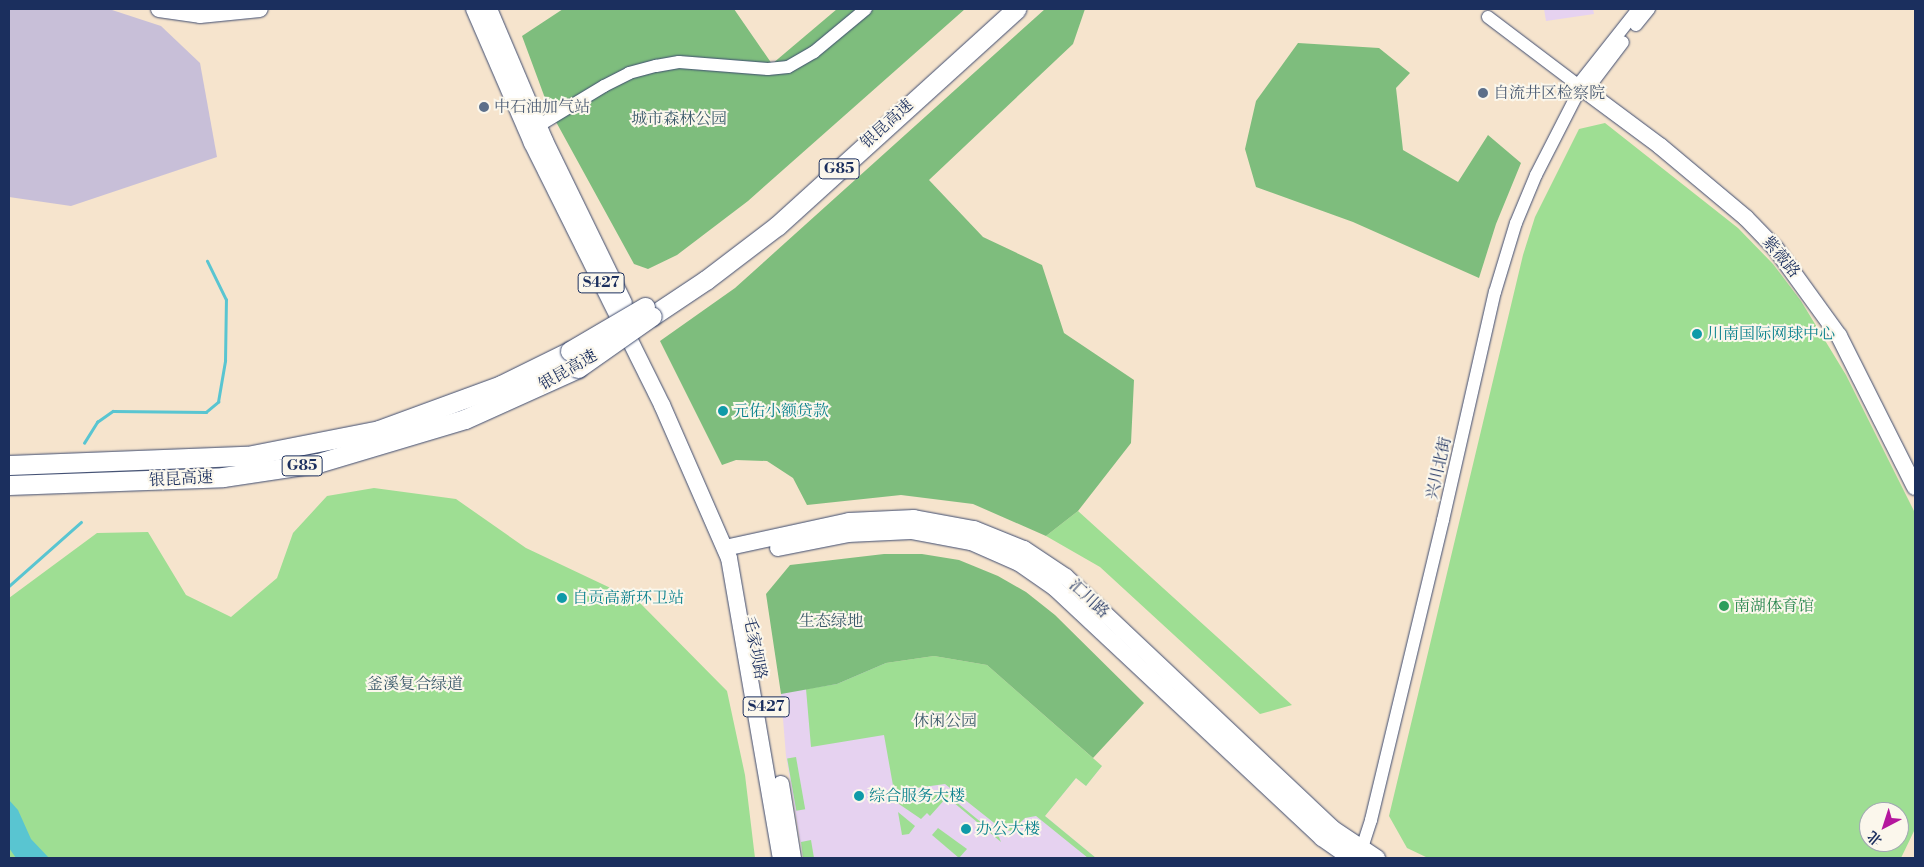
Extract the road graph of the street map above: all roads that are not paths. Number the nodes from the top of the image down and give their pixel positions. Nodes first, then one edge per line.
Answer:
1 (159, 9) edge
2 (260, 9) edge
3 (474, 9) edge
4 (489, 9) edge
5 (866, 9) edge
6 (1000, 9) edge
7 (1016, 9) edge
8 (1638, 9) edge
9 (1649, 9) edge
10 (1488, 17) dead end
11 (1580, 90) junction
12 (538, 126) junction
13 (649, 311) junction
14 (574, 360) junction
15 (9, 465) edge
16 (9, 485) edge
17 (1915, 487) edge
18 (731, 552) junction
19 (1357, 856) edge
20 (781, 858) edge
21 (793, 858) edge
22 (1377, 858) edge

1 - 2 main road
3 - 18 main road, S427
4 - 12 main road, S427
5 - 12 street
6 - 13 highway, 银昆高速 / G85
7 - 13 highway, 银昆高速 / G85
8 - 11 street
9 - 11 street
10 - 11 street
11 - 17 main road, 紫薇路
11 - 19 street, 兴川北街
12 - 18 main road, S427
13 - 14 highway, 银昆高速 / G85, bridge
14 - 15 highway, 银昆高速 / G85
14 - 16 highway, 银昆高速 / G85
18 - 19 main road, 汇川路
18 - 20 main road, 毛家坝路 / S427
18 - 21 main road, 毛家坝路 / S427
19 - 22 main road, 汇川路

